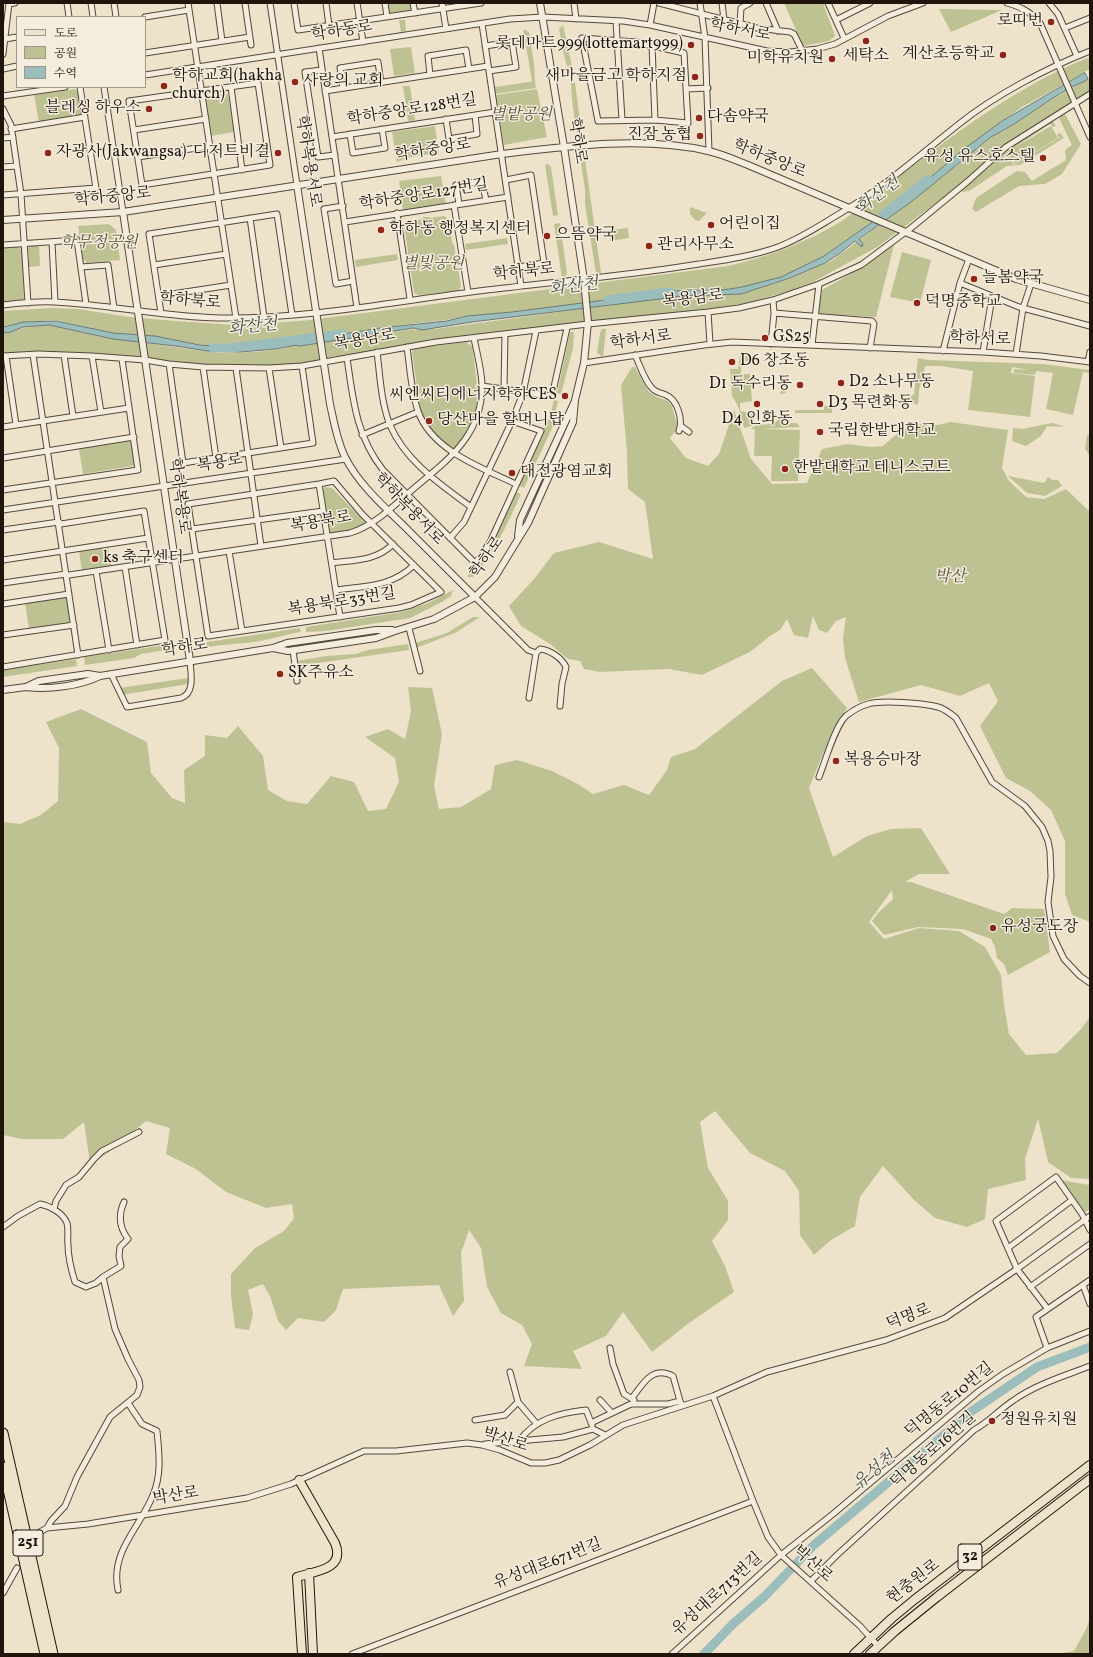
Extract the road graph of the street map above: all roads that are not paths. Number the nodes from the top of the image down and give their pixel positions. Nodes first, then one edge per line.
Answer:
1 (15, 3) edge
2 (67, 3) edge
3 (91, 3) edge
4 (114, 3) edge
5 (188, 3) edge
6 (216, 3) edge
7 (245, 3) edge
8 (270, 3) edge
9 (294, 3) edge
10 (326, 3) edge
11 (357, 3) edge
12 (385, 3) edge
13 (413, 3) edge
14 (481, 3) edge
15 (540, 3) edge
16 (574, 3) edge
17 (654, 3) edge
18 (659, 3) edge
19 (700, 3) edge
20 (722, 3) edge
21 (750, 3) edge
22 (766, 3) edge
23 (828, 3) edge
24 (870, 3) edge
25 (923, 3) edge
26 (1007, 3) edge
27 (1049, 3) edge
28 (9, 4) edge
29 (472, 4) edge
30 (679, 5) edge
31 (861, 5) edge
32 (442, 6) edge
33 (189, 10) junction
34 (415, 13) junction
35 (702, 14) junction
36 (69, 16) edge
37 (93, 16) edge
38 (116, 16) edge
39 (146, 17) edge
40 (387, 17) junction
41 (543, 17) junction
42 (1090, 18) edge
43 (576, 19) junction
44 (724, 20) junction
45 (836, 20) junction
46 (360, 21) junction
47 (616, 21) junction
48 (482, 24) junction
49 (740, 24) junction
50 (650, 25) junction
51 (329, 26) junction
52 (1065, 28) junction
53 (446, 29) junction
54 (778, 31) junction
55 (16, 36) edge
56 (250, 37) junction
57 (705, 38) junction
58 (844, 38) junction
59 (5, 39) junction
60 (617, 40) junction
61 (222, 41) junction
62 (363, 42) junction
63 (194, 45) junction
64 (251, 45) dead end
65 (652, 45) junction
66 (485, 46) junction
67 (319, 48) junction
68 (802, 50) junction
69 (1090, 51) edge
70 (3, 53) edge
71 (146, 53) edge
72 (278, 54) junction
73 (1077, 56) junction
74 (1058, 64) junction
75 (16, 66) edge
76 (198, 67) junction
77 (3, 69) edge
78 (469, 69) junction
79 (488, 69) junction
80 (322, 70) junction
81 (146, 75) edge
82 (430, 75) junction
83 (381, 83) junction
84 (230, 87) junction
85 (58, 88) edge
86 (80, 88) edge
87 (104, 88) edge
88 (343, 88) junction
89 (686, 88) junction
90 (708, 88) junction
91 (202, 90) junction
92 (326, 91) junction
93 (1090, 94) edge
94 (3, 96) edge
95 (1074, 102) junction
96 (3, 109) edge
97 (495, 112) junction
98 (475, 115) junction
99 (85, 117) junction
100 (206, 119) junction
101 (446, 119) junction
102 (622, 120) junction
103 (655, 120) junction
104 (11, 129) junction
105 (382, 129) junction
106 (134, 130) junction
107 (350, 134) junction
108 (332, 137) junction
109 (1090, 137) edge
110 (3, 138) edge
111 (13, 138) junction
112 (210, 146) junction
113 (564, 147) junction
114 (709, 151) junction
115 (502, 154) junction
116 (335, 155) junction
117 (138, 157) junction
118 (17, 166) junction
119 (3, 167) edge
120 (242, 170) junction
121 (214, 174) junction
122 (339, 179) junction
123 (506, 180) junction
124 (297, 185) junction
125 (21, 194) junction
126 (3, 195) edge
127 (508, 197) junction
128 (218, 198) junction
129 (486, 200) junction
130 (456, 204) junction
131 (343, 206) junction
132 (850, 208) junction
133 (123, 212) junction
134 (397, 213) junction
135 (24, 218) junction
136 (250, 218) junction
137 (3, 220) edge
138 (222, 222) junction
139 (345, 222) junction
140 (905, 232) junction
141 (52, 242) junction
142 (25, 244) junction
143 (3, 245) edge
144 (226, 254) junction
145 (969, 259) junction
146 (154, 265) junction
147 (81, 267) junction
148 (518, 267) junction
149 (353, 281) junction
150 (584, 282) junction
151 (960, 283) junction
152 (819, 284) junction
153 (1031, 284) junction
154 (231, 285) junction
155 (521, 286) junction
156 (468, 292) junction
157 (159, 296) junction
158 (992, 297) junction
159 (410, 299) junction
160 (773, 300) junction
161 (1090, 300) edge
162 (28, 302) junction
163 (55, 302) junction
164 (86, 304) junction
165 (3, 305) edge
166 (114, 308) junction
167 (357, 308) junction
168 (1023, 308) junction
169 (708, 312) junction
170 (138, 313) junction
171 (161, 313) junction
172 (316, 313) junction
173 (774, 314) junction
174 (292, 315) junction
175 (815, 316) junction
176 (264, 317) junction
177 (236, 318) junction
178 (588, 323) junction
179 (1090, 326) edge
180 (567, 328) junction
181 (536, 331) junction
182 (505, 335) junction
183 (474, 338) junction
184 (710, 344) junction
185 (771, 344) junction
186 (812, 344) junction
187 (408, 347) junction
188 (870, 348) junction
189 (943, 351) junction
190 (377, 352) junction
191 (983, 352) junction
192 (1090, 352) edge
193 (33, 354) junction
194 (64, 354) junction
195 (1016, 354) junction
196 (635, 355) junction
197 (4, 356) edge
198 (92, 356) junction
199 (347, 358) junction
200 (122, 359) junction
201 (145, 359) junction
202 (324, 360) junction
203 (584, 362) junction
204 (1089, 362) edge
205 (169, 364) junction
206 (302, 366) junction
207 (203, 367) junction
208 (236, 368) junction
209 (269, 368) junction
210 (482, 386) junction
211 (504, 388) junction
212 (523, 393) junction
213 (129, 408) junction
214 (101, 412) junction
215 (418, 412) junction
216 (73, 416) junction
217 (42, 421) junction
218 (512, 421) junction
219 (390, 424) junction
220 (16, 425) junction
221 (3, 427) edge
222 (689, 432) dead end
223 (362, 435) junction
224 (134, 437) junction
225 (281, 448) junction
226 (47, 451) junction
227 (248, 453) junction
228 (454, 454) junction
229 (3, 458) edge
230 (216, 458) junction
231 (346, 458) junction
232 (489, 471) junction
233 (251, 473) junction
234 (430, 475) junction
235 (52, 483) junction
236 (319, 484) junction
237 (516, 484) junction
238 (164, 486) junction
239 (3, 490) edge
240 (254, 494) junction
241 (407, 494) junction
242 (54, 503) junction
243 (471, 507) junction
244 (3, 510) edge
245 (388, 510) junction
246 (323, 511) junction
247 (258, 520) junction
248 (59, 522) junction
249 (371, 523) junction
250 (192, 529) junction
251 (3, 530) edge
252 (327, 535) junction
253 (148, 538) junction
254 (450, 538) junction
255 (393, 544) junction
256 (262, 546) junction
257 (62, 551) junction
258 (229, 551) junction
259 (196, 556) junction
260 (174, 559) junction
261 (3, 560) edge
262 (152, 563) junction
263 (332, 563) junction
264 (414, 565) junction
265 (125, 567) junction
266 (96, 571) junction
267 (66, 574) junction
268 (3, 583) edge
269 (336, 590) junction
270 (69, 594) junction
271 (475, 597) junction
272 (3, 604) edge
273 (340, 617) junction
274 (74, 625) junction
275 (409, 628) junction
276 (242, 631) junction
277 (395, 631) junction
278 (3, 635) edge
279 (137, 645) junction
280 (273, 648) junction
281 (109, 650) junction
282 (293, 650) junction
283 (536, 653) junction
284 (78, 655) junction
285 (190, 661) junction
286 (3, 667) edge
287 (420, 671) dead end
288 (111, 674) junction
289 (297, 681) dead end
290 (3, 690) edge
291 (529, 698) dead end
292 (560, 706) dead end
293 (819, 778) dead end
294 (1090, 983) edge
295 (139, 1132) dead end
296 (1072, 1200) junction
297 (124, 1202) dead end
298 (54, 1209) junction
299 (1088, 1218) edge
300 (3, 1228) edge
301 (1090, 1230) edge
302 (1090, 1244) edge
303 (1008, 1248) junction
304 (1017, 1269) junction
305 (102, 1277) junction
306 (1090, 1280) edge
307 (1083, 1285) junction
308 (1030, 1287) junction
309 (1090, 1304) edge
310 (1047, 1308) junction
311 (1090, 1331) edge
312 (610, 1348) dead end
313 (1047, 1348) junction
314 (1090, 1366) edge
315 (510, 1372) dead end
316 (714, 1396) junction
317 (632, 1398) junction
318 (600, 1400) dead end
319 (518, 1402) junction
320 (128, 1403) junction
321 (637, 1403) junction
322 (681, 1403) junction
323 (611, 1412) junction
324 (475, 1420) dead end
325 (536, 1423) junction
326 (591, 1423) junction
327 (593, 1429) junction
328 (3, 1433) edge
329 (605, 1435) junction
330 (519, 1441) junction
331 (482, 1445) junction
332 (1090, 1465) edge
333 (3, 1467) edge
334 (1090, 1479) edge
335 (299, 1480) junction
336 (753, 1502) junction
337 (142, 1516) junction
338 (47, 1528) junction
339 (33, 1541) dead end
340 (782, 1556) junction
341 (17, 1568) dead end
342 (309, 1573) junction
343 (811, 1581) junction
344 (118, 1590) dead end
345 (3, 1593) edge
346 (871, 1637) junction
347 (878, 1646) junction
348 (46, 1654) edge
349 (53, 1654) edge
350 (302, 1654) edge
351 (313, 1654) edge
352 (352, 1654) edge
353 (672, 1654) edge
354 (854, 1654) edge
355 (870, 1654) edge

1 - 28 street
2 - 36 street
3 - 37 street
4 - 38 street
5 - 33 street
6 - 61 street
7 - 56 street
8 - 72 street, 학하복용서로
9 - 51 street
10 - 51 street
11 - 46 street
12 - 40 street
13 - 34 street
14 - 29 street
15 - 41 street, 학하로
16 - 43 street
17 - 50 street
18 - 30 street
19 - 35 street
20 - 44 street
21 - 49 street
22 - 54 street
23 - 45 street
24 - 31 street
25 - 58 street, 학하서로
26 - 74 street
27 - 52 street
28 - 59 street
29 - 32 street
30 - 35 street
31 - 45 street
32 - 34 street
32 - 53 street
33 - 39 street
33 - 63 street
34 - 40 street
35 - 44 street
35 - 57 street
40 - 46 street
41 - 43 street, 학하서로
41 - 48 street, 학하동로
41 - 113 street, 학하로
42 - 52 street
43 - 47 street, 학하서로
44 - 49 street
45 - 58 street
46 - 51 street
46 - 62 street
47 - 50 street, 학하서로
47 - 60 street
48 - 53 street, 학하동로
48 - 66 street, 학하중앙로128번길
49 - 54 street
50 - 57 street, 학하서로
52 - 73 street
53 - 62 street, 학하동로
54 - 68 street
55 - 59 street
56 - 61 street
56 - 64 street
57 - 68 street, 학하서로
57 - 90 street
58 - 68 street, 학하서로
59 - 70 street
60 - 65 street
60 - 102 street
60 - 102 street
61 - 63 street
62 - 67 street, 학하동로
63 - 71 street
63 - 76 street
65 - 89 street
65 - 103 street
66 - 79 street, 학하중앙로128번길
66 - 79 street, 학하중앙로128번길
67 - 72 street, 학하동로
67 - 80 street
69 - 73 street, 학하북로
72 - 76 street, 학하동로
72 - 124 street, 학하복용서로
73 - 74 street, 학하북로
74 - 95 street
74 - 132 street, 학하북로
75 - 77 street
76 - 81 street, 학하동로
76 - 91 street
78 - 79 street, 학하중앙로128번길
78 - 82 street, 학하중앙로128번길
78 - 82 street
79 - 97 street, 학하중앙로128번길
80 - 92 street
80 - 116 street
82 - 83 street, 학하중앙로128번길
83 - 88 street, 학하중앙로128번길
83 - 88 street
84 - 91 street
84 - 120 street
84 - 120 street
85 - 94 street
86 - 99 street
87 - 133 street
88 - 92 street, 학하중앙로128번길
89 - 90 street
89 - 103 street
90 - 114 street
91 - 100 street
91 - 106 street
92 - 108 street
93 - 95 street, 복용남로
95 - 109 street
95 - 140 street, 복용남로
96 - 104 street
97 - 98 street, 학하중앙로128번길
97 - 115 street, 학하중앙로128번길
98 - 101 street, 학하중앙로128번길
98 - 101 street
99 - 104 street
99 - 125 street
100 - 106 street
100 - 112 street
101 - 105 street, 학하중앙로128번길
102 - 103 street
104 - 111 street
105 - 107 street, 학하중앙로128번길
105 - 107 street
106 - 117 street
107 - 108 street, 학하중앙로128번길
108 - 116 street
110 - 111 street
111 - 118 street
112 - 117 street
112 - 121 street
113 - 114 street, 학하중앙로
113 - 115 street, 학하중앙로
113 - 150 street, 학하로
114 - 132 street, 학하중앙로
115 - 122 street, 학하중앙로
115 - 123 street, 학하중앙로127번길
116 - 122 street
117 - 121 street
118 - 119 street
118 - 125 street
120 - 121 street
121 - 128 street
122 - 124 street, 학하중앙로
122 - 131 street
123 - 127 street, 학하중앙로127번길
123 - 148 street, 학하중앙로127번길
124 - 128 street, 학하중앙로
124 - 172 street, 학하복용서로
125 - 126 street
125 - 135 street
127 - 129 street, 학하중앙로127번길
127 - 148 street, 학하중앙로127번길
128 - 133 street, 학하중앙로
128 - 138 street
129 - 130 street, 학하중앙로127번길
129 - 130 street
130 - 134 street, 학하중앙로127번길
130 - 156 street
131 - 139 street
131 - 149 street
132 - 140 street, 학하중앙로
132 - 150 street, 학하북로
133 - 135 street, 학하중앙로
133 - 170 street
134 - 139 street, 학하중앙로127번길
134 - 159 street
135 - 137 street, 학하중앙로
135 - 142 street
136 - 138 street
136 - 174 street
136 - 176 street
138 - 144 street
138 - 146 street
139 - 149 street
140 - 145 street
140 - 152 street, 복용남로
141 - 142 street
141 - 147 street
141 - 163 street
142 - 143 street
142 - 162 street
144 - 146 street
144 - 154 street
145 - 151 street
145 - 153 street
146 - 157 street
147 - 164 street
147 - 166 street
148 - 155 street, 학하중앙로127번길
149 - 167 street
150 - 155 street, 학하북로
150 - 178 street, 학하로
151 - 158 street
151 - 189 street
152 - 160 street, 복용남로
152 - 175 street
153 - 161 street
153 - 168 street
154 - 157 street
154 - 177 street
155 - 156 street, 학하북로
156 - 159 street, 학하북로
157 - 171 street
158 - 168 street
158 - 191 street
159 - 167 street, 학하북로
160 - 169 street, 복용남로
160 - 173 street
162 - 163 street, 학하북로
162 - 165 street, 학하북로
163 - 164 street, 학하북로
164 - 166 street, 학하북로
166 - 170 street, 학하북로
167 - 172 street, 학하북로
168 - 179 street
168 - 195 street
169 - 178 street, 복용남로
169 - 184 street
170 - 171 street, 학하북로
170 - 201 street, 학하복용로
171 - 177 street, 학하북로
172 - 174 street, 학하북로
172 - 202 street, 학하복용서로
173 - 175 street
173 - 185 street
174 - 176 street, 학하북로
175 - 186 street
175 - 188 street
176 - 177 street, 학하북로
178 - 180 street, 복용남로
178 - 203 street, 학하로
180 - 181 street, 복용남로
180 - 212 street
181 - 182 street, 복용남로
181 - 212 street
182 - 183 street, 복용남로
182 - 211 street
183 - 187 street, 복용남로
183 - 210 street, 복용북로
184 - 185 street, 학하서로
184 - 196 street, 학하서로
185 - 186 street, 학하서로
186 - 188 street, 학하서로
187 - 190 street, 복용남로
187 - 215 street
188 - 189 street, 학하서로
189 - 191 street, 학하서로
190 - 199 street, 복용남로
190 - 219 street
191 - 195 street, 학하서로
192 - 204 street, 학하서로
193 - 194 street, 복용남로
193 - 197 street, 복용남로
193 - 217 street
194 - 198 street, 복용남로
194 - 216 street
195 - 204 street, 학하서로
196 - 203 street, 학하서로
196 - 222 street
197 - 220 street, 복용남로
198 - 200 street, 복용남로
198 - 214 street
199 - 202 street, 복용남로
199 - 223 street
200 - 201 street, 복용남로
200 - 213 street
201 - 205 street, 복용남로
201 - 238 street, 학하복용로
202 - 206 street, 복용남로
202 - 231 street, 학하복용서로
203 - 271 street, 학하로
205 - 207 street, 복용남로
205 - 230 street
206 - 209 street, 복용남로
206 - 225 street
207 - 208 street, 복용남로
207 - 230 street
208 - 209 street, 복용남로
208 - 227 street
209 - 225 street
210 - 211 street
210 - 228 street, 복용북로
211 - 212 street
212 - 218 street
213 - 214 street
213 - 224 street
214 - 216 street
215 - 219 street
215 - 228 street
216 - 217 street
217 - 220 street
217 - 226 street
218 - 232 street
218 - 237 street
219 - 223 street
219 - 234 street
220 - 221 street
223 - 241 street
224 - 226 street
224 - 235 street
225 - 227 street
226 - 229 street
226 - 235 street
227 - 230 street
227 - 233 street
228 - 232 street
228 - 234 street, 복용북로
231 - 233 street, 복용로
231 - 245 street, 학하복용서로
232 - 237 street
232 - 243 street
233 - 238 street, 복용로
233 - 240 street
234 - 241 street, 복용북로
234 - 243 street
235 - 239 street
235 - 242 street
236 - 240 street
236 - 246 street
236 - 249 street, 복용북로33번길
237 - 254 street
238 - 242 street, 복용로
238 - 260 street, 학하복용로
240 - 247 street
240 - 250 street
241 - 245 street, 복용북로
241 - 254 street
242 - 244 street, 복용로
242 - 248 street
243 - 254 street
245 - 249 street, 복용북로
245 - 271 street, 학하복용서로
246 - 247 street
246 - 252 street
247 - 250 street
247 - 256 street
248 - 251 street
248 - 253 street
248 - 257 street
249 - 252 street, 복용북로
249 - 255 street, 복용북로33번길
250 - 259 street
252 - 256 street, 복용북로
252 - 263 street
253 - 257 street
253 - 262 street
255 - 263 street
255 - 264 street, 복용북로33번길
256 - 258 street, 복용북로
257 - 261 street
257 - 267 street
258 - 259 street, 복용북로
258 - 276 street
259 - 260 street, 복용북로
259 - 276 street, 복용북로33번길
260 - 262 street, 복용북로
260 - 285 street, 학하복용로
262 - 265 street, 복용북로
262 - 279 street
263 - 269 street
264 - 269 street, 복용북로33번길
264 - 273 street, 복용북로33번길
265 - 266 street, 복용북로
265 - 279 street
266 - 267 street, 복용북로
266 - 281 street
267 - 268 street, 복용북로
267 - 270 street
269 - 273 street
270 - 272 street
270 - 274 street
271 - 275 street, 학하로
271 - 283 street, 학하복용서로
273 - 276 street, 복용북로33번길
274 - 278 street
274 - 284 street
275 - 277 street, 학하로
275 - 287 street
277 - 280 street, 학하로
277 - 282 street, 학하로
279 - 281 street
280 - 282 street, 학하로
280 - 285 street, 학하로
281 - 284 street
282 - 289 street
283 - 291 street
283 - 292 street
284 - 286 street
285 - 288 street, 학하로
285 - 288 street
288 - 290 street, 학하로
293 - 294 street
295 - 298 street
296 - 299 street
296 - 303 street
296 - 303 street
297 - 305 street
298 - 300 street
298 - 305 street
299 - 301 street
299 - 304 street, 덕명로
302 - 308 street
303 - 304 street
304 - 308 street
304 - 316 street, 덕명로
305 - 320 street
306 - 307 street
307 - 309 street
307 - 310 street
308 - 310 street
310 - 313 street
311 - 313 street, 덕명동로10번길
312 - 317 street
313 - 340 street, 덕명동로10번길
314 - 343 street, 덕명동로16번길
315 - 319 street
316 - 322 street, 박산로
316 - 336 street, 박산로
317 - 321 street
317 - 322 street
318 - 323 street
319 - 324 street
319 - 325 street
320 - 337 street
320 - 338 street
321 - 322 street
321 - 323 street
322 - 329 street, 박산로
323 - 326 street
325 - 326 street
325 - 330 street
326 - 327 street
327 - 329 street
327 - 330 street
328 - 349 highway, 251
329 - 331 street, 박산로
330 - 331 street
331 - 335 street, 박산로
332 - 346 main road, 현충원로 / 32
333 - 348 highway, 251
334 - 347 main road, 현충원로 / 32
335 - 337 street, 박산로
335 - 342 main road
336 - 340 street, 박산로
336 - 352 street, 유성대로671번길
337 - 338 street, 박산로
337 - 344 street
338 - 339 street
340 - 343 street, 박산로
340 - 353 street, 유성대로713번길
341 - 345 street
342 - 350 main road
342 - 351 main road
343 - 346 street, 박산로
346 - 347 street, 박산로
346 - 354 main road, 현충원로 / 32
347 - 355 main road, 현충원로 / 32

